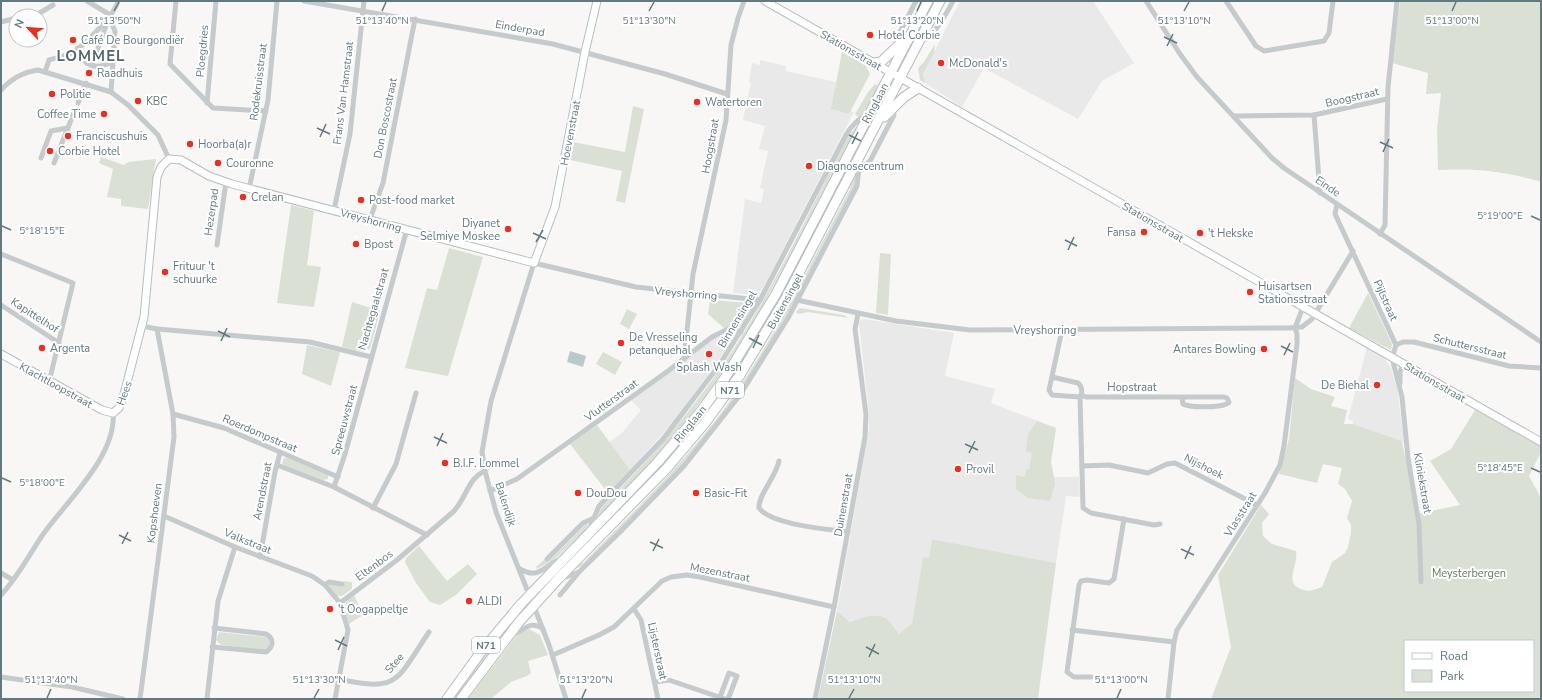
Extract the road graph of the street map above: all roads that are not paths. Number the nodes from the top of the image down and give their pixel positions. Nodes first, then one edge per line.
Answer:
1 (87, 1) edge
2 (118, 1) edge
3 (176, 1) edge
4 (216, 1) edge
5 (277, 1) edge
6 (304, 1) edge
7 (364, 1) edge
8 (597, 1) edge
9 (744, 1) edge
10 (765, 1) edge
11 (916, 1) edge
12 (928, 1) edge
13 (940, 1) edge
14 (953, 1) edge
15 (1146, 1) edge
16 (1226, 1) edge
17 (1333, 1) edge
18 (1397, 1) edge
19 (53, 5) dead end
20 (48, 8) edge
21 (363, 10) junction
22 (922, 12) junction
23 (109, 16) junction
24 (415, 19) junction
25 (898, 36) dead end
26 (908, 40) junction
27 (919, 42) junction
28 (78, 48) junction
29 (585, 52) junction
30 (113, 61) junction
31 (874, 63) junction
32 (92, 65) junction
33 (46, 72) junction
34 (891, 73) junction
35 (900, 78) junction
36 (86, 84) junction
37 (918, 88) junction
38 (1, 90) edge
39 (111, 92) junction
40 (727, 94) junction
41 (1387, 99) junction
42 (78, 103) dead end
43 (208, 103) junction
44 (75, 110) dead end
45 (266, 111) junction
46 (870, 114) junction
47 (894, 115) dead end
48 (1314, 115) junction
49 (1234, 116) junction
50 (879, 119) junction
51 (68, 128) junction
52 (860, 156) junction
53 (41, 158) dead end
54 (169, 159) junction
55 (54, 163) dead end
56 (860, 169) junction
57 (226, 182) junction
58 (250, 189) junction
59 (1320, 193) junction
60 (1337, 204) junction
61 (334, 210) junction
62 (370, 219) junction
63 (407, 229) junction
64 (1380, 234) junction
65 (217, 245) dead end
66 (1353, 251) junction
67 (1, 254) edge
68 (534, 263) junction
69 (691, 294) junction
70 (760, 300) junction
71 (797, 300) junction
72 (1, 305) edge
73 (1303, 307) junction
74 (858, 314) junction
75 (1316, 314) junction
76 (142, 326) junction
77 (1295, 328) junction
78 (158, 329) junction
79 (1062, 330) junction
80 (741, 332) junction
81 (1541, 342) edge
82 (59, 343) junction
83 (1396, 344) junction
84 (1, 354) edge
85 (371, 357) junction
86 (1392, 358) junction
87 (684, 359) junction
88 (1403, 364) junction
89 (1541, 368) edge
90 (1052, 377) junction
91 (49, 382) junction
92 (1400, 388) junction
93 (416, 393) dead end
94 (1080, 396) junction
95 (1182, 397) junction
96 (113, 413) junction
97 (173, 414) junction
98 (1541, 442) edge
99 (280, 453) junction
100 (779, 461) dead end
101 (277, 465) junction
102 (1082, 466) junction
103 (485, 471) junction
104 (338, 477) junction
105 (334, 487) junction
106 (490, 491) junction
107 (1257, 505) junction
108 (374, 508) junction
109 (164, 516) junction
110 (594, 518) junction
111 (1124, 519) junction
112 (1160, 524) dead end
113 (848, 532) junction
114 (588, 533) junction
115 (427, 535) junction
116 (235, 547) junction
117 (260, 557) junction
118 (547, 559) dead end
119 (562, 560) junction
120 (520, 569) junction
121 (579, 572) junction
122 (1, 573) edge
123 (13, 580) junction
124 (558, 580) junction
125 (1421, 582) dead end
126 (342, 584) dead end
127 (325, 585) junction
128 (1, 595) edge
129 (529, 595) junction
130 (560, 595) dead end
131 (340, 603) junction
132 (534, 606) junction
133 (834, 607) junction
134 (634, 609) junction
135 (214, 628) junction
136 (543, 629) junction
137 (1072, 630) junction
138 (429, 632) dead end
139 (510, 634) junction
140 (1174, 642) junction
141 (212, 647) junction
142 (553, 655) junction
143 (1, 677) edge
144 (1091, 677) dead end
145 (339, 679) junction
146 (655, 682) junction
147 (725, 698) edge
148 (123, 699) edge
149 (140, 699) edge
150 (207, 699) edge
151 (335, 699) edge
152 (447, 699) edge
153 (461, 699) edge
154 (566, 699) edge
155 (658, 699) edge
156 (815, 699) edge
157 (1168, 699) edge

1 - 23 street
2 - 23 street
3 - 43 street, Ploegdries
4 - 43 street, Ploegdries
5 - 45 street, Rodekruisstraat
6 - 21 street, Einderpad
7 - 21 street, Frans Van Hamstraat
8 - 29 main road, Hoevenstraat
9 - 40 street, Hoogstraat
10 - 31 main road, Stationsstraat
11 - 22 street
11 - 25 street
12 - 22 highway, Ringlaan / N71
13 - 27 highway, Ringlaan / N71
14 - 27 street
15 - 49 street, Einde
16 - 17 street
18 - 41 street
19 - 20 street
21 - 24 street, Einderpad
21 - 61 street, Frans Van Hamstraat
22 - 26 highway, Ringlaan / N71
23 - 28 street
23 - 30 street
23 - 32 street
24 - 29 street, Einderpad
24 - 62 street, Don Boscostraat
26 - 31 highway
26 - 34 highway, Ringlaan / N71
27 - 35 highway, Ringlaan / N71
28 - 32 street
28 - 33 street
29 - 40 street, Einderpad
29 - 68 main road, Hoevenstraat
30 - 32 street
30 - 39 street
31 - 34 main road, Stationsstraat
33 - 36 street
33 - 38 street
34 - 35 main road, Stationsstraat
34 - 46 highway, Ringlaan / N71
35 - 37 main road, Stationsstraat
35 - 50 highway, Ringlaan / N71
36 - 39 street
36 - 42 street
37 - 50 highway
37 - 73 main road, Stationsstraat
39 - 54 street
40 - 69 street, Hoogstraat
41 - 48 street, Boogstraat
41 - 64 street, Boogstraat
43 - 45 street, Ploegdries
44 - 51 street
45 - 58 street, Rodekruisstraat
46 - 70 street, Binnensingel
46 - 114 highway, Ringlaan / N71
47 - 56 street
48 - 49 street, Boogstraat
48 - 59 street
49 - 59 street, Einde
50 - 52 highway, Ringlaan / N71
51 - 53 street
51 - 55 street
52 - 56 street, Buitensingel
52 - 124 highway, Ringlaan / N71
54 - 57 main road, Vreyshorring
54 - 76 main road, Hees
56 - 71 street, Buitensingel
57 - 58 main road, Vreyshorring
57 - 65 street, Hezerpad
58 - 61 main road, Vreyshorring
59 - 60 street, Einde
60 - 64 street, Einde
60 - 66 street, Pijlstraat
61 - 62 main road, Vreyshorring
62 - 63 main road, Vreyshorring
63 - 68 main road, Vreyshorring
63 - 85 street, Nachtegaalstraat
64 - 81 street, Einde
66 - 75 street
66 - 83 street, Pijlstraat
67 - 82 street
68 - 69 street, Vreyshorring
68 - 103 street, Balendijk
69 - 70 street, Vreyshorring
69 - 87 street, Hoogstraat
70 - 80 street, Binnensingel
71 - 74 street, Vreyshorring
71 - 121 street, Buitensingel
72 - 82 street, Kapittelhof
73 - 75 main road, Stationsstraat
73 - 77 street
74 - 79 street, Vreyshorring
74 - 113 street, Duinenstraat
75 - 77 street
75 - 86 main road, Stationsstraat
76 - 78 street, Nachtegaalstraat
76 - 96 main road, Hees
77 - 79 street, Vreyshorring
77 - 107 street, Vlasstraat
78 - 85 street, Nachtegaalstraat
78 - 97 street, Kopshoeven
79 - 90 street
80 - 87 street, Vlutterstraat
80 - 110 street, Binnensingel
82 - 91 street
83 - 86 street
83 - 89 street, Schuttersstraat
84 - 91 main road, Klachtloopstraat
85 - 104 street, Spreeuwstraat
86 - 88 main road, Stationsstraat
86 - 92 street, Kliniekstraat
87 - 106 street, Vlutterstraat
88 - 92 street, Kliniekstraat
88 - 98 main road, Stationsstraat
90 - 94 street
90 - 94 street, Hopstraat
91 - 96 main road, Klachtloopstraat
92 - 125 street, Kliniekstraat
93 - 108 street
94 - 95 street, Hopstraat
94 - 102 street
95 - 95 street, Hopstraat
96 - 123 street, Hees
97 - 99 street, Roerdompstraat
97 - 109 street, Kopshoeven
99 - 101 street, Arendstraat
99 - 104 street, Roerdompstraat
100 - 113 street
101 - 105 street, Roerdompstraat
101 - 117 street, Arendstraat
102 - 107 street, Nijshoek
102 - 111 street
103 - 106 street, Balendijk
103 - 115 street, Eltenbos
104 - 105 street, Spreeuwstraat
105 - 108 street, Roerdompstraat
106 - 120 street, Balendijk
107 - 140 street, Vlasstraat
108 - 115 street, Roerdompstraat
109 - 116 street, Valkstraat
109 - 149 street, Kopshoeven
110 - 114 street, Binnensingel
110 - 118 street, Binnensingel
111 - 112 street
111 - 137 street
113 - 133 street, Duinenstraat
114 - 119 highway, Ringlaan / N71
115 - 131 street, Eltenbos
116 - 117 street, Valkstraat
116 - 135 street
117 - 127 street, Valkstraat
119 - 120 street
119 - 129 highway, Ringlaan / N71
120 - 129 street, Balendijk
121 - 124 street, Buitensingel
121 - 130 street, Buitensingel
122 - 123 street
123 - 128 street, Hees
124 - 132 highway, Ringlaan / N71
126 - 127 street
127 - 131 street, Valkstraat
129 - 132 street, Balendijk
129 - 152 highway, Ringlaan / N71
131 - 145 street
132 - 136 street, Balendijk
132 - 139 highway, Ringlaan / N71
133 - 134 street, Mezenstraat
133 - 156 street, Duinenstraat
134 - 142 street, Mezenstraat
134 - 146 street, Lijsterstraat
135 - 141 street
135 - 141 street
136 - 139 street
136 - 142 street, Balendijk
137 - 140 street
137 - 144 street
138 - 145 street, Stee
139 - 153 highway, Ringlaan / N71
140 - 157 street, Vlasstraat
141 - 150 street
142 - 154 street, Balendijk
143 - 148 street
145 - 151 street
146 - 147 street
146 - 155 street, Lijsterstraat

